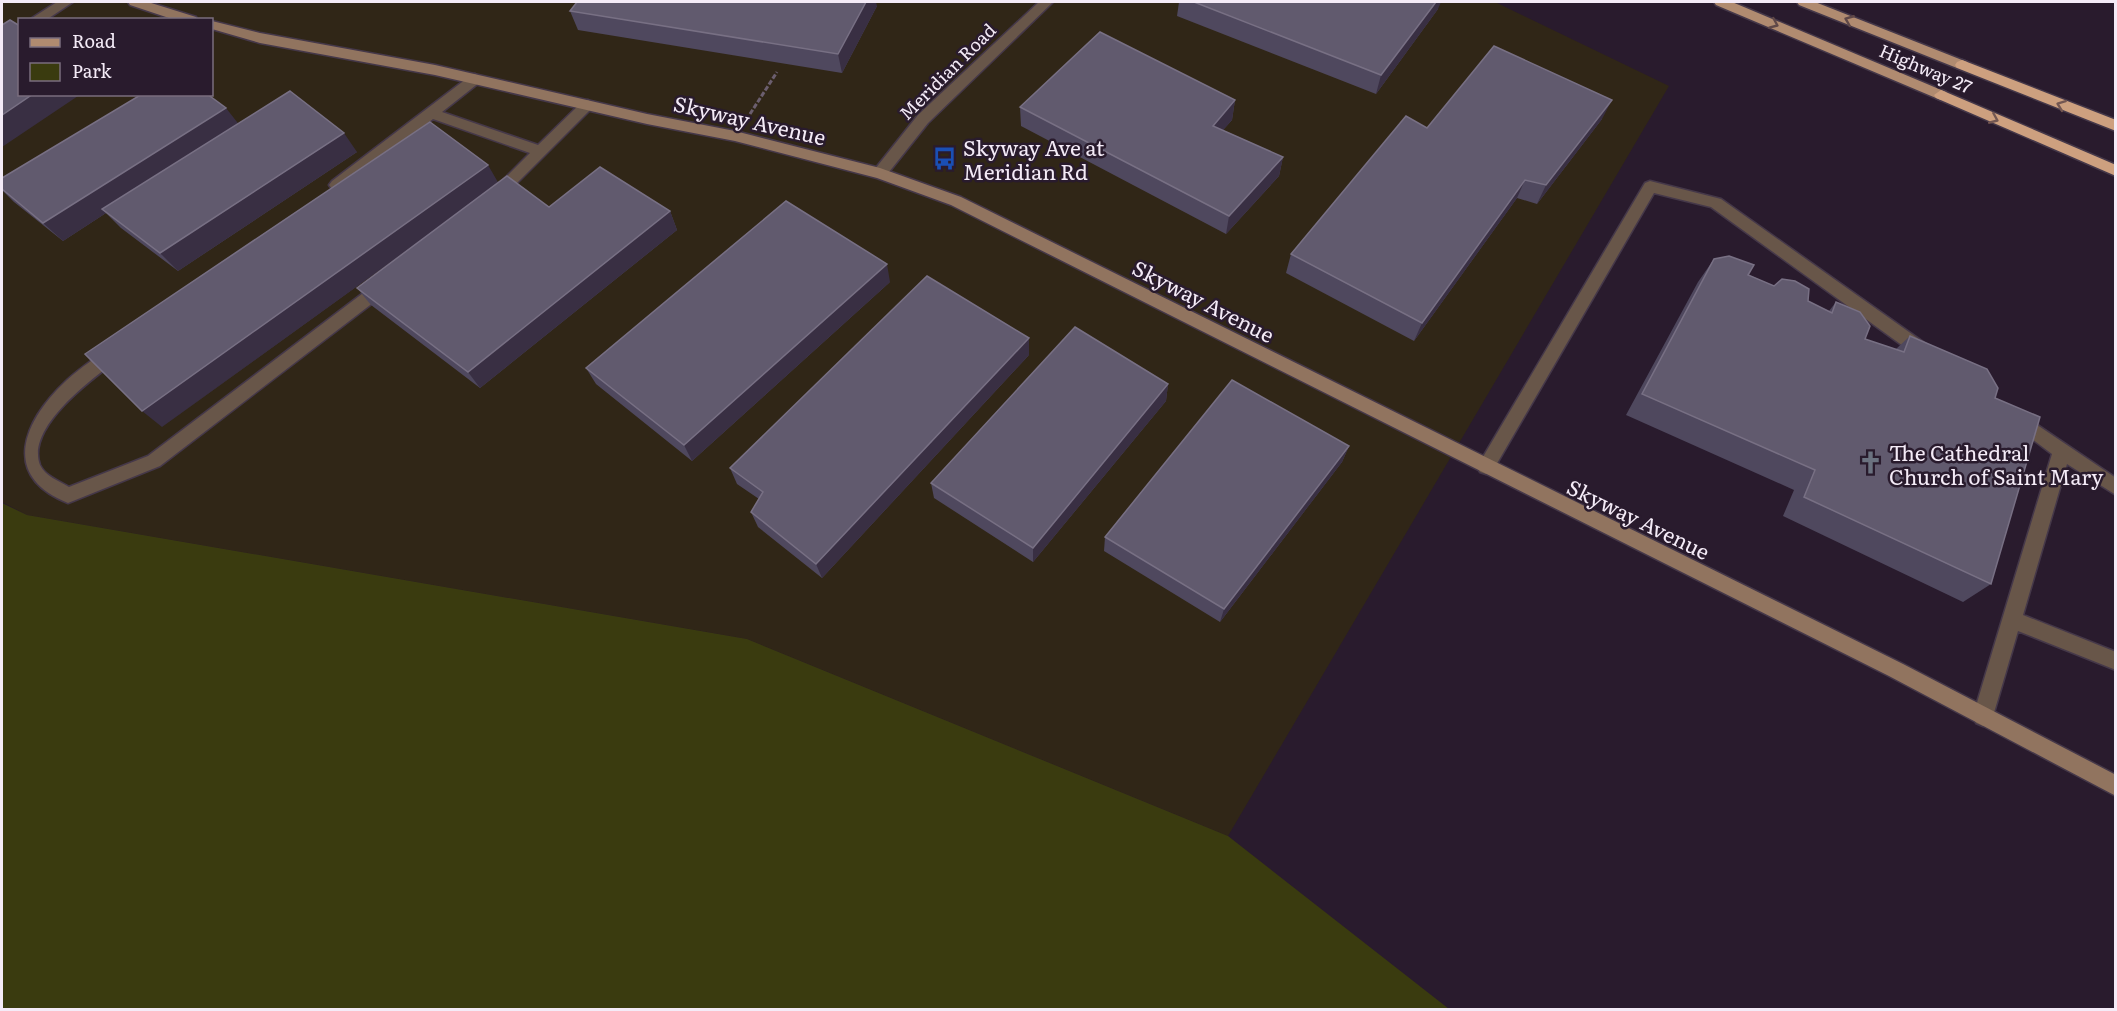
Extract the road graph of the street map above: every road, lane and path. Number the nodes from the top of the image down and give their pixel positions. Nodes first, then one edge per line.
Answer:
1 (66, 2) edge
2 (135, 2) edge
3 (1046, 2) edge
4 (1721, 2) edge
5 (1804, 2) edge
6 (38, 18) edge
7 (185, 18) edge
8 (213, 25) edge
9 (1962, 65) joint
10 (777, 72) edge
11 (475, 79) junction
12 (1941, 95) joint
13 (588, 105) junction
14 (431, 113) junction
15 (2115, 126) edge
16 (735, 136) junction
17 (540, 151) junction
18 (2115, 171) edge
19 (880, 173) junction
20 (327, 192) edge
21 (481, 208) edge
22 (400, 273) edge
23 (128, 342) edge
24 (1937, 361) edge
25 (2004, 409) edge
26 (2062, 451) junction
27 (1486, 467) junction
28 (2115, 488) edge
29 (2012, 619) junction
30 (2115, 661) edge
31 (1983, 716) junction
32 (2115, 786) edge

1 - 6 street
2 - 7 street
3 - 19 street, Meridian Road
4 -> 12 main road, Highway 27
9 -> 5 main road, Highway 27
8 - 11 street, Skyway Avenue
15 -> 9 highway, Highway 27
10 - 16 path
11 - 13 street, Skyway Avenue
11 - 14 street
12 -> 18 highway, Highway 27
13 - 16 street, Skyway Avenue
13 - 17 street
14 - 17 street
14 - 20 street
16 - 19 street, Skyway Avenue
17 - 21 street
19 - 27 street, Skyway Avenue
22 - 23 street
24 - 27 street
25 - 26 street
26 - 28 street
26 - 29 street
27 - 31 street, Skyway Avenue
29 - 30 street
29 - 31 street
31 - 32 street, Skyway Avenue

